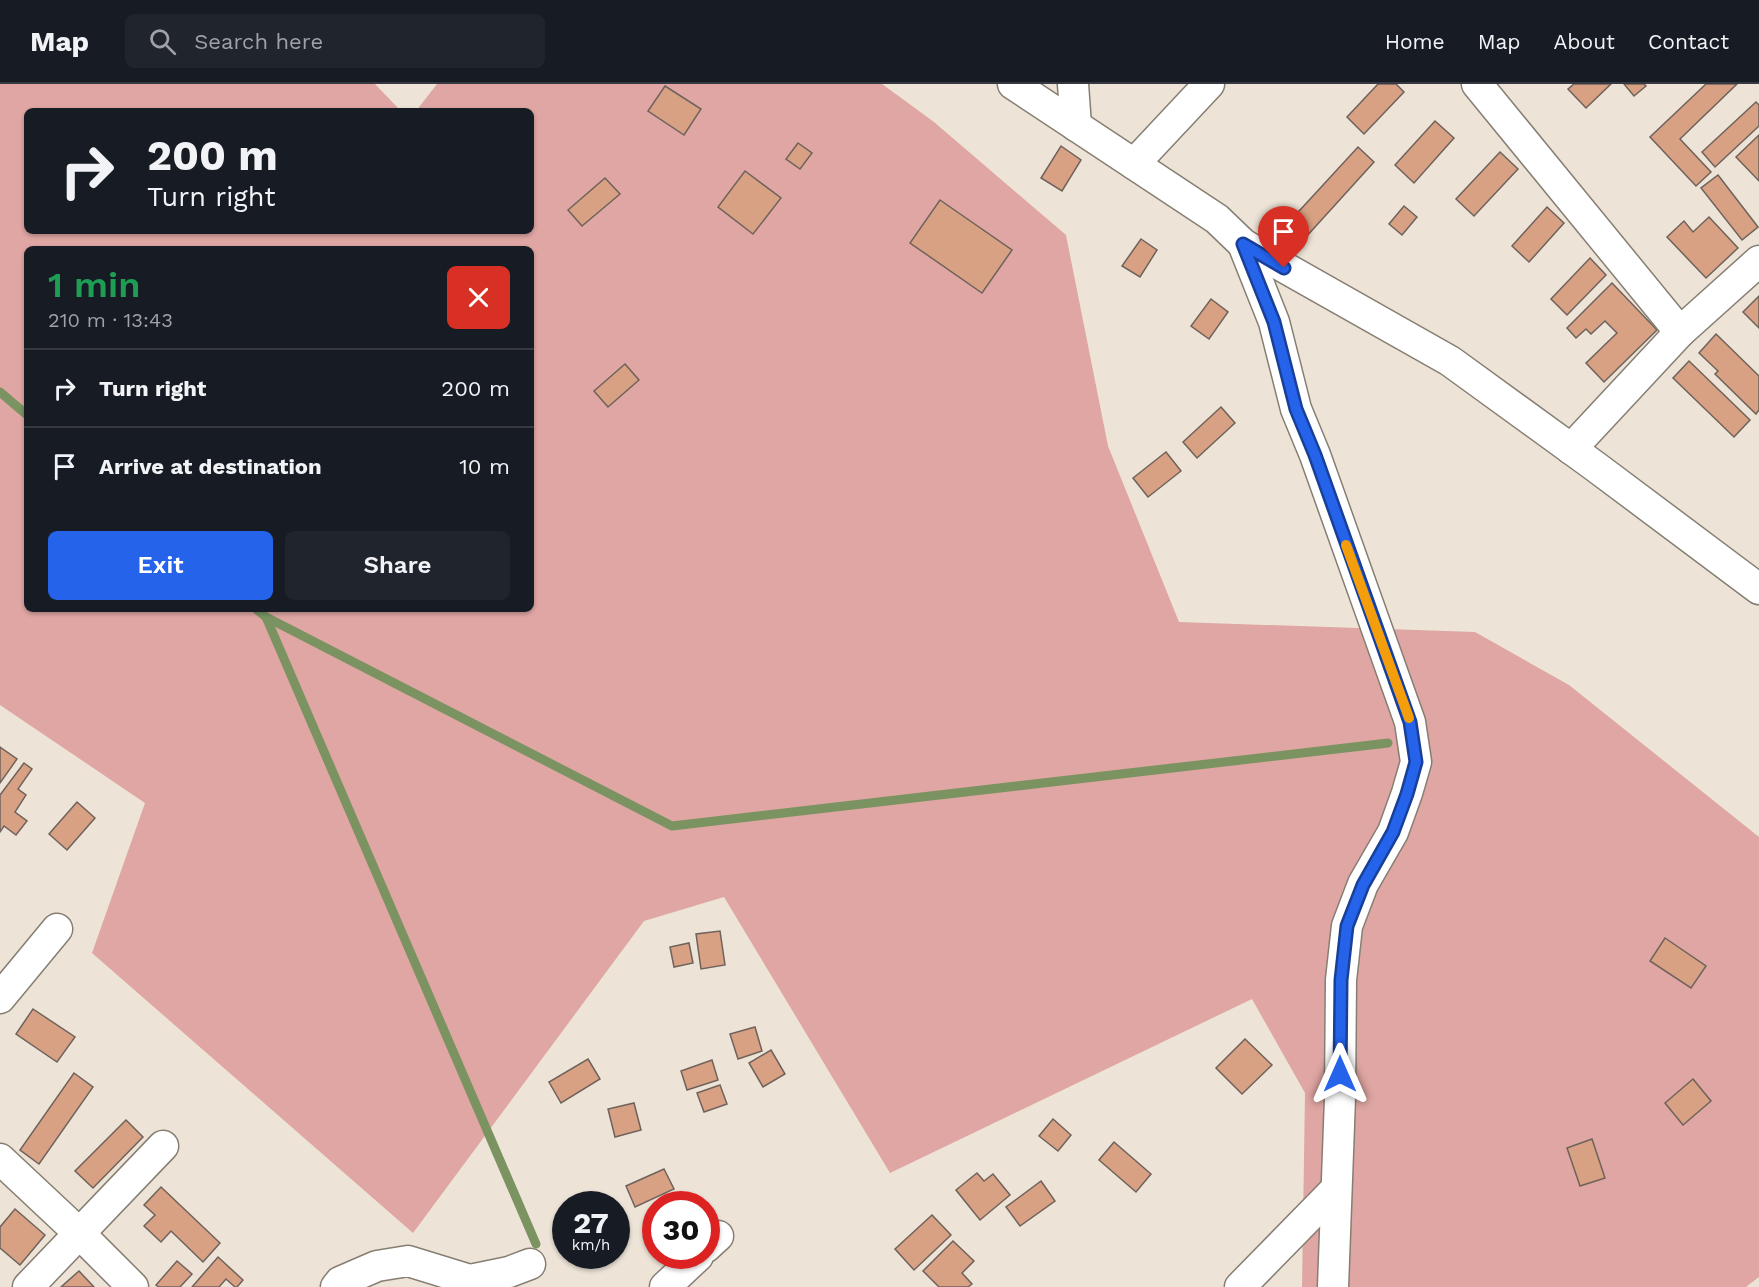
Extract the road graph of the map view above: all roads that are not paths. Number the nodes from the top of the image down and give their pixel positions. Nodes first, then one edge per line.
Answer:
1 (1013, 84) edge
2 (1073, 84) edge
3 (1209, 84) edge
4 (1477, 84) edge
5 (1076, 126) junction
6 (1134, 164) junction
7 (1243, 244) junction
8 (1759, 261) edge
9 (1680, 332) junction
10 (1571, 449) junction
11 (1759, 589) edge
12 (57, 929) dead end
13 (0, 998) edge
14 (163, 1146) dead end
15 (0, 1159) edge
16 (1336, 1189) junction
17 (79, 1233) junction
18 (530, 1264) dead end
19 (683, 1269) edge
20 (28, 1287) edge
21 (133, 1287) edge
22 (336, 1287) edge
23 (664, 1287) edge
24 (1240, 1287) edge
25 (1333, 1287) edge

1 - 5 street
2 - 5 street
3 - 6 street
4 - 9 street
5 - 6 street
6 - 7 street
7 - 10 street
7 - 16 street
8 - 9 street
9 - 10 street
10 - 11 street
12 - 13 street
14 - 17 street
15 - 17 street
16 - 24 street
16 - 25 street
17 - 20 street
17 - 21 street
18 - 22 street
19 - 23 street

